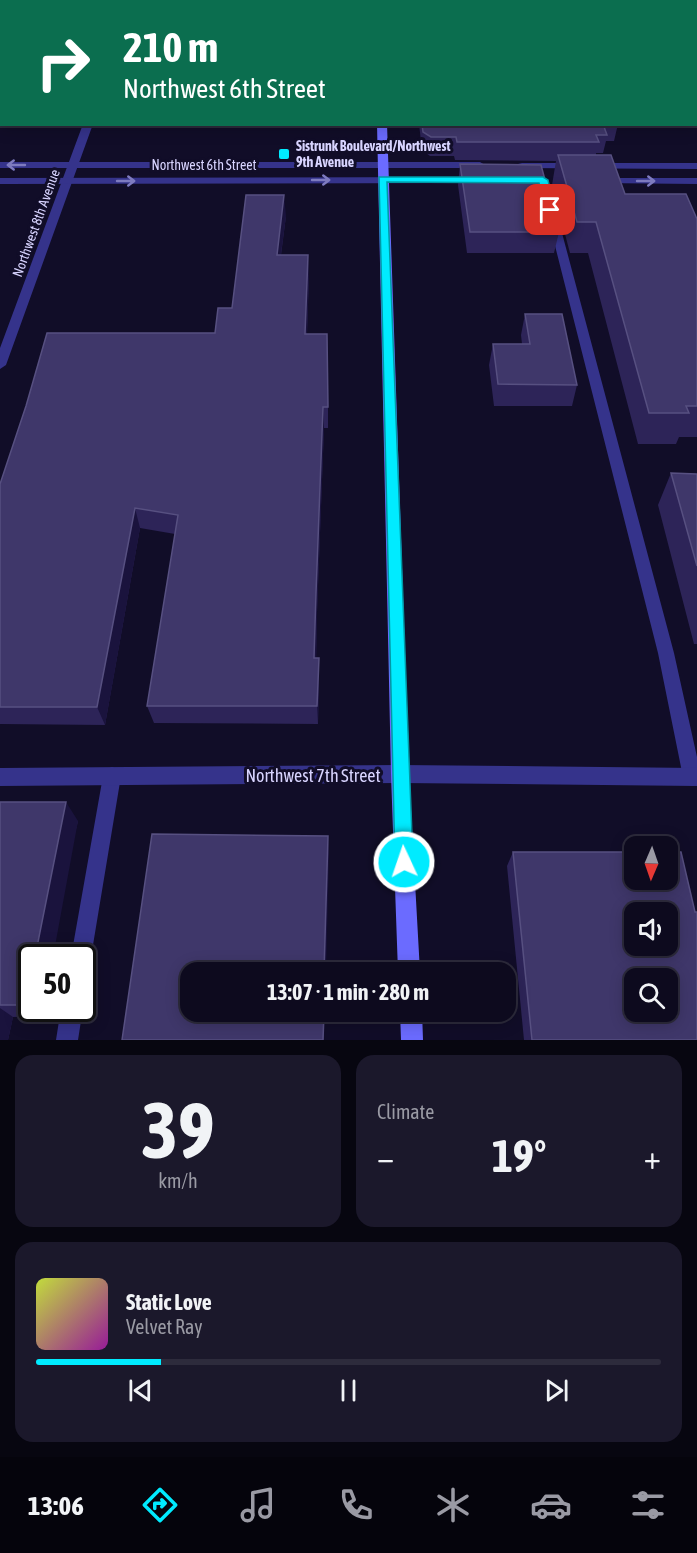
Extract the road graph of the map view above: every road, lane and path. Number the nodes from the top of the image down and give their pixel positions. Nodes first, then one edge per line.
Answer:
1 (87, 126) edge
2 (382, 126) edge
3 (0, 165) edge
4 (74, 165) junction
5 (493, 166) edge
6 (505, 166) edge
7 (697, 166) edge
8 (382, 172) junction
9 (493, 180) edge
10 (0, 181) edge
11 (68, 181) junction
12 (590, 181) edge
13 (697, 182) edge
14 (550, 210) edge
15 (0, 365) edge
16 (400, 774) junction
17 (112, 776) junction
18 (0, 777) edge
19 (695, 777) edge
20 (83, 944) edge
21 (409, 962) edge
22 (70, 1022) edge
23 (411, 1022) edge
24 (67, 1040) edge
25 (412, 1040) edge

1 - 4 street, Northwest 8th Avenue
2 - 8 main road
4 -> 3 street, Northwest 6th Street
4 - 8 street, Northwest 6th Street
4 - 11 street, Northwest 8th Avenue
5 - 8 street, Northwest 6th Street
6 - 7 street
8 - 9 street, Northwest 6th Street
11 -> 8 street, Northwest 6th Street
8 - 16 main road
10 - 11 street, Northwest 6th Street
11 - 15 street, Northwest 8th Avenue
12 -> 13 street
14 - 19 street
16 - 17 street, Northwest 7th Street
16 - 19 street, Northwest 7th Street
16 - 21 main road
17 - 18 street, Northwest 7th Street
17 - 20 street
22 - 24 street
23 - 25 main road

